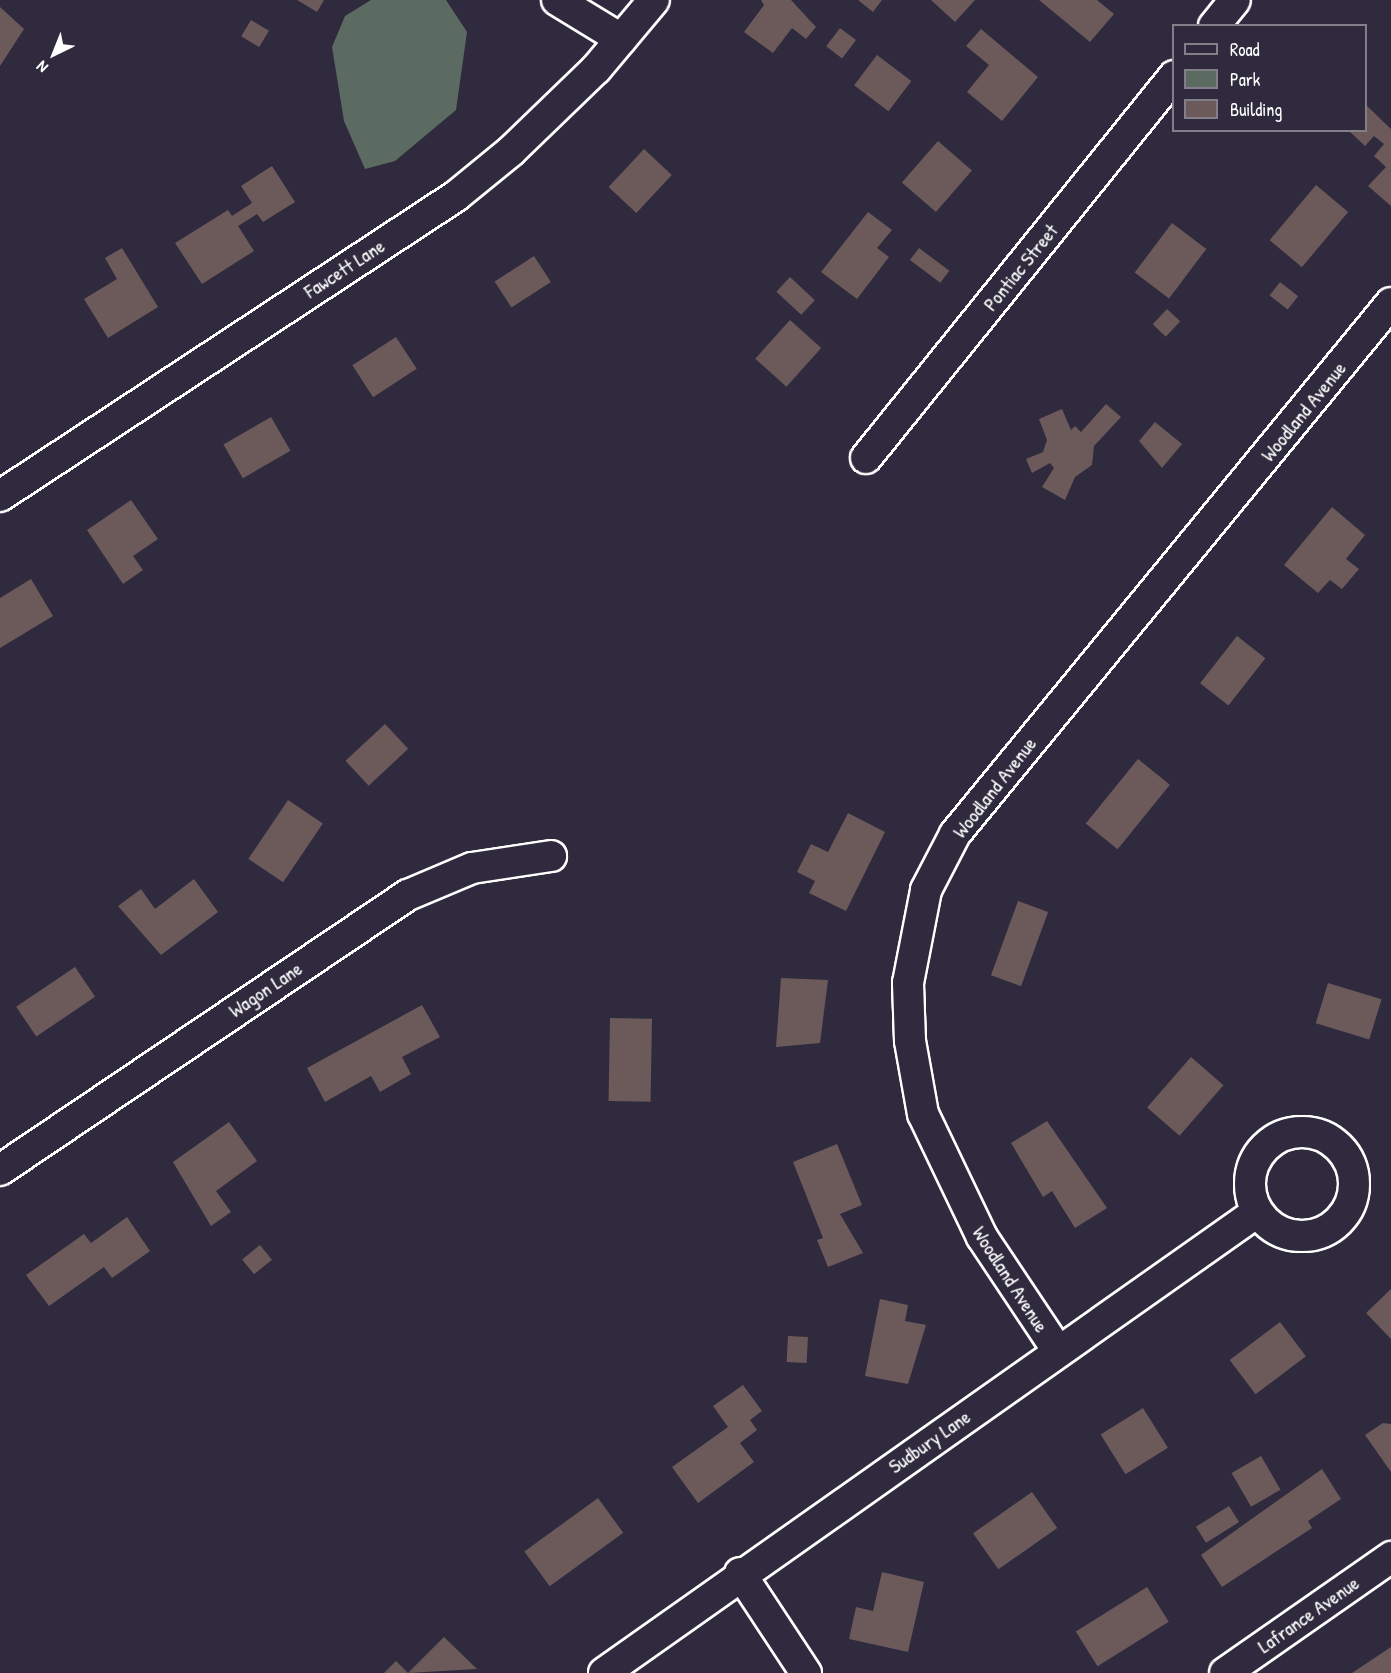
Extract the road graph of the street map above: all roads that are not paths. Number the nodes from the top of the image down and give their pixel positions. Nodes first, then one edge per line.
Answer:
1 (557, 0) edge
2 (654, 0) edge
3 (1235, 0) edge
4 (1216, 24) edge
5 (621, 39) junction
6 (1172, 77) edge
7 (1391, 303) edge
8 (866, 458) dead end
9 (0, 496) edge
10 (551, 856) dead end
11 (0, 1170) edge
12 (1257, 1212) dead end
13 (1058, 1351) junction
14 (1391, 1557) edge
15 (740, 1574) junction
16 (604, 1673) edge
17 (806, 1673) edge
18 (1225, 1673) edge

1 - 5 street
2 - 5 street, Fawcett Lane
3 - 4 street
5 - 9 street, Fawcett Lane
6 - 8 street, Pontiac Street
7 - 13 street, Woodland Avenue
10 - 11 street, Wagon Lane
12 - 13 street, Sudbury Lane
13 - 15 street, Sudbury Lane
14 - 18 street, Lafrance Avenue
15 - 16 street, Sudbury Lane
15 - 17 street

